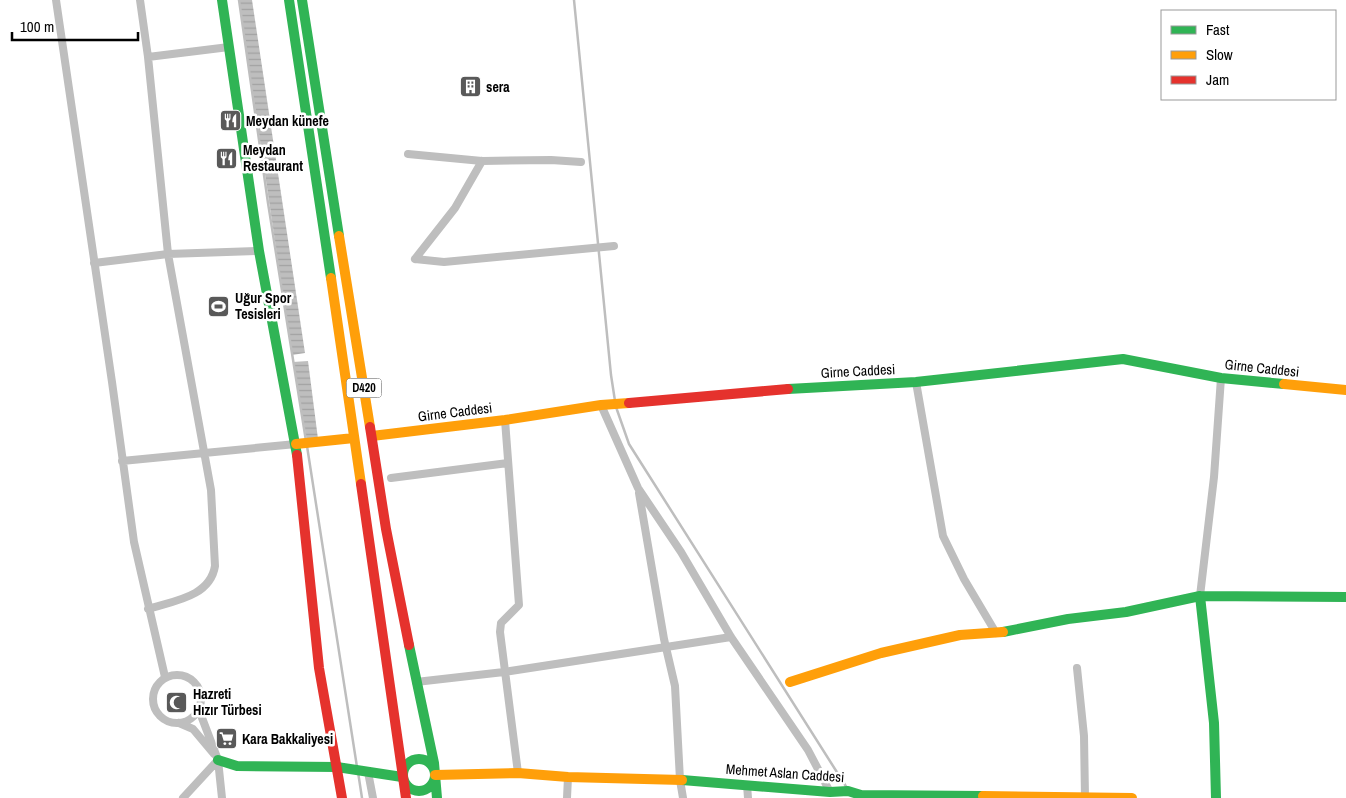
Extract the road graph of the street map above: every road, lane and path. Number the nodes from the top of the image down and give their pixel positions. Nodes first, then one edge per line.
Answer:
1 (56, 0) edge
2 (140, 0) edge
3 (222, 0) edge
4 (289, 0) edge
5 (302, 0) edge
6 (229, 47) junction
7 (148, 58) junction
8 (408, 154) dead end
9 (482, 161) junction
10 (580, 162) dead end
11 (614, 246) dead end
12 (258, 251) junction
13 (168, 254) junction
14 (94, 263) junction
15 (1221, 378) junction
16 (916, 382) junction
17 (1346, 390) edge
18 (601, 405) junction
19 (505, 420) junction
20 (372, 436) junction
21 (354, 438) junction
22 (296, 444) junction
23 (204, 453) junction
24 (122, 461) junction
25 (508, 462) junction
26 (391, 478) dead end
27 (638, 488) junction
28 (1200, 596) junction
29 (1346, 597) edge
30 (148, 609) junction
31 (996, 633) junction
32 (730, 637) junction
33 (666, 648) junction
34 (1077, 668) dead end
35 (504, 672) junction
36 (165, 677) junction
37 (416, 682) junction
38 (790, 682) dead end
39 (199, 710) junction
40 (179, 723) junction
41 (218, 760) junction
42 (337, 767) junction
43 (368, 772) junction
44 (518, 773) junction
45 (435, 775) junction
46 (402, 777) junction
47 (568, 777) junction
48 (680, 780) junction
49 (747, 784) junction
50 (792, 793) edge
51 (831, 795) edge
52 (852, 795) edge
53 (1086, 797) edge
54 (183, 798) edge
55 (222, 798) edge
56 (342, 798) edge
57 (374, 798) edge
58 (406, 798) edge
59 (437, 798) edge
60 (568, 798) edge
61 (683, 798) edge
62 (748, 798) edge
63 (1132, 798) edge
64 (1216, 798) edge

1 - 14 street
2 - 7 street
3 - 6 street
4 - 21 street, D420
5 - 20 street, D420
6 - 7 street
6 - 12 street
7 - 13 street
8 - 9 street
9 - 10 street
9 - 11 street
12 - 13 street
12 - 22 street
13 - 14 street
13 - 23 street
14 - 24 street
15 - 16 street, Girne Caddesi
15 - 17 street, Girne Caddesi
15 - 28 street
16 - 18 street, Girne Caddesi
16 - 31 street
18 - 19 street, Girne Caddesi
18 - 27 street
19 - 20 street, Girne Caddesi
19 - 25 street
20 - 37 street, D420
21 - 22 street
21 - 46 street, D420
22 - 23 street
22 - 42 street
23 - 24 street
23 - 30 street
24 - 30 street
25 - 26 street
25 - 35 street
27 - 32 street
27 - 33 street
28 - 29 street
28 - 31 street
28 - 64 street
30 - 36 street
31 - 38 street
32 - 33 street
32 - 51 street
33 - 35 street
33 - 48 street
34 - 53 street
35 - 37 street
35 - 44 street
36 - 39 street
36 - 40 street
37 - 45 street, D420
39 - 40 street
39 - 41 street
40 - 41 street
41 - 42 street
41 - 54 street
41 - 55 street
42 - 43 street
42 - 56 street
43 - 46 street
43 - 57 street
44 - 45 street, Mehmet Aslan Caddesi
44 - 47 street, Mehmet Aslan Caddesi
45 - 46 street
45 - 46 street
45 - 59 street, D420
46 - 58 street, D420
47 - 48 street, Mehmet Aslan Caddesi
47 - 60 street
48 - 49 street, Mehmet Aslan Caddesi
48 - 61 street
49 - 50 street, Mehmet Aslan Caddesi
49 - 62 street
50 - 51 street, Mehmet Aslan Caddesi
51 - 52 street, Mehmet Aslan Caddesi
52 - 53 street, Mehmet Aslan Caddesi
53 - 63 street, Mehmet Aslan Caddesi

